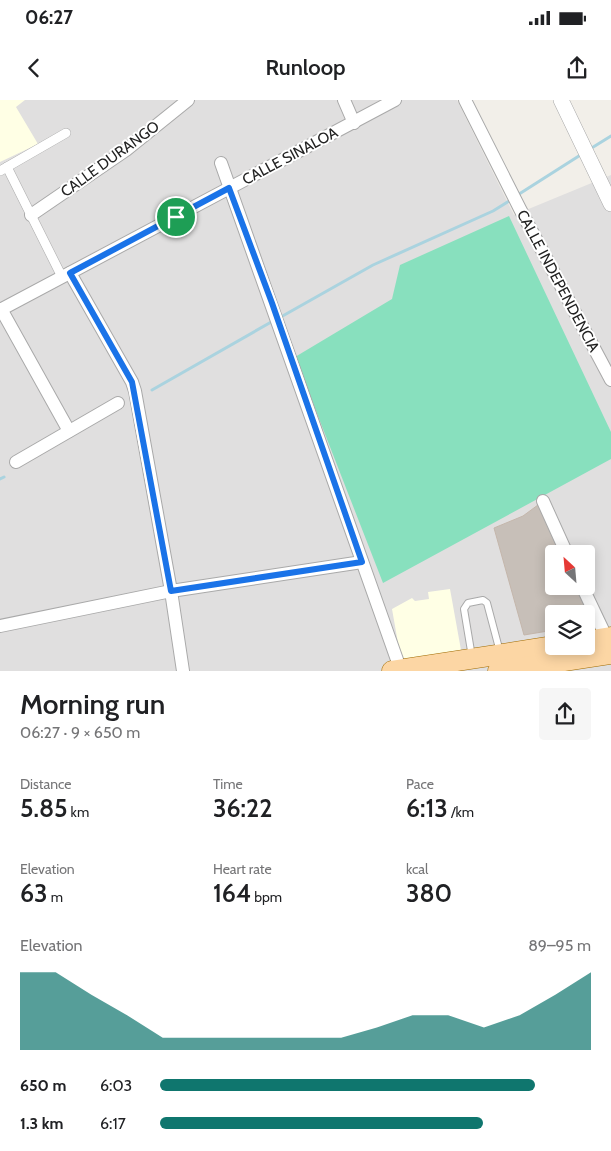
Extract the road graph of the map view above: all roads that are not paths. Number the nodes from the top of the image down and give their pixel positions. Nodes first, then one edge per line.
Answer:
1 (188, 100) edge
2 (344, 100) edge
3 (395, 100) edge
4 (465, 100) edge
5 (561, 100) edge
6 (354, 123) junction
7 (66, 133) dead end
8 (221, 163) dead end
9 (4, 169) edge
10 (229, 188) junction
11 (611, 204) edge
12 (31, 215) junction
13 (66, 275) junction
14 (1, 310) edge
15 (611, 380) edge
16 (118, 403) dead end
17 (69, 431) junction
18 (16, 462) dead end
19 (543, 502) dead end
20 (563, 545) edge
21 (362, 562) junction
22 (171, 591) junction
23 (586, 595) edge
24 (0, 626) edge
25 (595, 642) edge
26 (610, 643) edge
27 (545, 649) edge
28 (472, 658) junction
29 (499, 662) edge
30 (183, 671) edge
31 (398, 671) edge

1 - 12 street, CALLE DURANGO
2 - 6 street
3 - 6 street, CALLE SINALOA
4 - 15 street, CALLE INDEPENDENCIA
5 - 11 street
6 - 10 street, CALLE SINALOA
7 - 9 street
8 - 10 street
9 - 12 street
10 - 13 street, CALLE SINALOA
10 - 21 street
12 - 13 street
13 - 14 street, CALLE SINALOA
13 - 22 street
14 - 17 street
16 - 17 street
17 - 18 street
19 - 20 street
21 - 22 street
21 - 31 street
22 - 24 street
22 - 30 street
23 - 26 street
25 - 26 main road
26 - 29 main road
27 - 29 main road
28 - 29 main road
28 - 29 lane
28 - 31 main road

